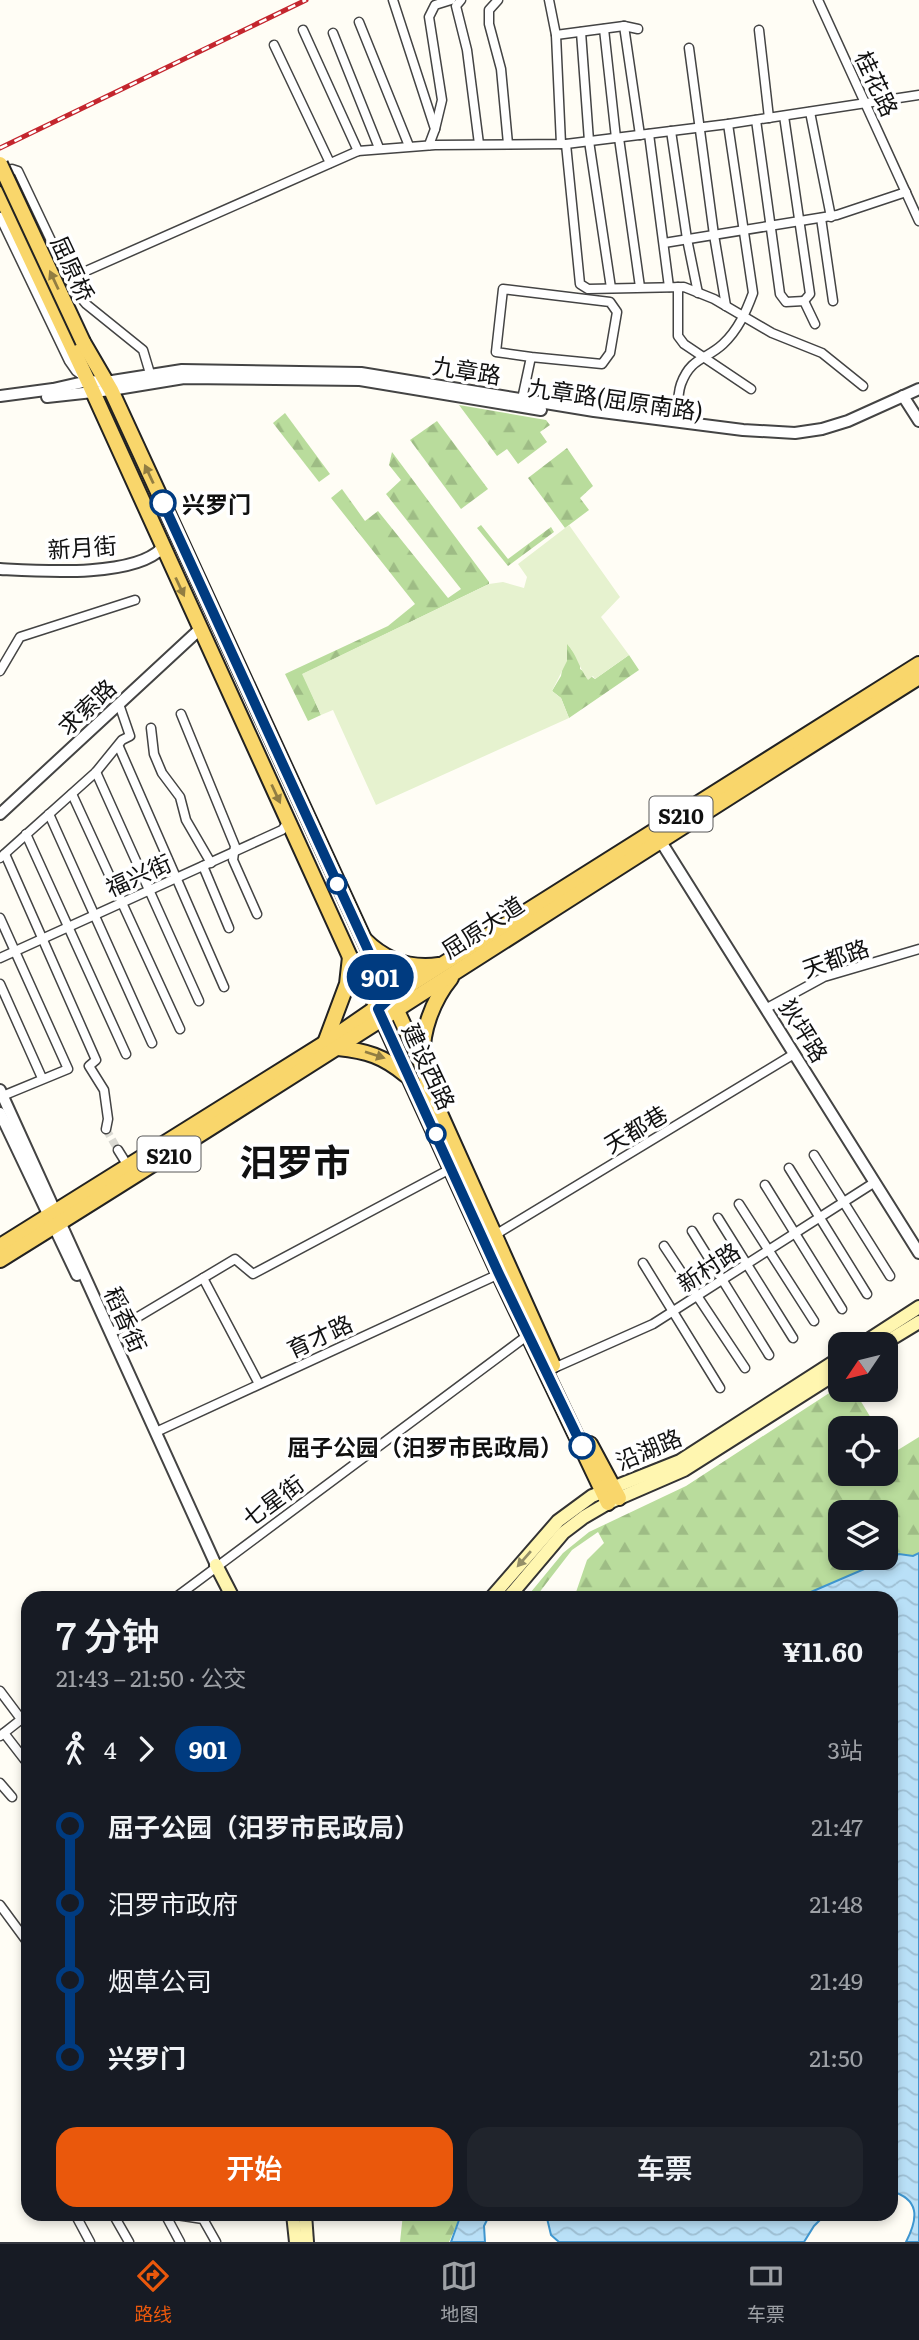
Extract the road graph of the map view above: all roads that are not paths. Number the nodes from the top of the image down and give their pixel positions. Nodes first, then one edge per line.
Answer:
1 (393, 0) edge
2 (451, 0) edge
3 (461, 0) edge
4 (498, 0) edge
5 (549, 0) edge
6 (818, 0) edge
7 (359, 22) dead end
8 (624, 26) junction
9 (604, 29) junction
10 (638, 29) dead end
11 (303, 30) dead end
12 (759, 30) dead end
13 (580, 32) junction
14 (333, 33) dead end
15 (556, 35) junction
16 (274, 45) dead end
17 (690, 48) dead end
18 (919, 95) edge
19 (867, 104) junction
20 (810, 112) junction
21 (785, 116) junction
22 (769, 118) junction
23 (756, 120) junction
24 (729, 124) junction
25 (699, 128) junction
26 (435, 129) junction
27 (671, 131) junction
28 (649, 134) junction
29 (640, 135) junction
30 (617, 138) junction
31 (589, 141) junction
32 (479, 144) junction
33 (508, 144) junction
34 (564, 144) junction
35 (429, 145) junction
36 (409, 146) junction
37 (379, 148) junction
38 (358, 151) junction
39 (330, 163) junction
40 (0, 164) edge
41 (0, 174) edge
42 (906, 192) junction
43 (0, 194) edge
44 (831, 216) junction
45 (0, 217) edge
46 (821, 218) junction
47 (919, 221) edge
48 (799, 222) junction
49 (772, 226) junction
50 (743, 231) junction
51 (714, 235) junction
52 (687, 239) junction
53 (664, 243) junction
54 (68, 279) junction
55 (639, 287) junction
56 (674, 287) junction
57 (611, 288) junction
58 (698, 293) junction
59 (804, 301) junction
60 (833, 301) dead end
61 (726, 306) junction
62 (744, 316) junction
63 (815, 324) dead end
64 (78, 345) junction
65 (702, 356) junction
66 (531, 357) junction
67 (152, 378) junction
68 (90, 386) junction
69 (108, 386) junction
70 (863, 386) dead end
71 (751, 389) dead end
72 (919, 389) edge
73 (0, 396) edge
74 (919, 396) edge
75 (905, 399) junction
76 (522, 400) junction
77 (0, 402) edge
78 (919, 421) edge
79 (677, 422) junction
80 (162, 548) junction
81 (0, 569) edge
82 (135, 600) dead end
83 (200, 629) junction
84 (919, 664) edge
85 (0, 671) edge
86 (919, 677) edge
87 (119, 704) junction
88 (181, 714) dead end
89 (151, 728) dead end
90 (119, 747) junction
91 (96, 772) junction
92 (72, 794) junction
93 (0, 814) edge
94 (49, 814) junction
95 (289, 821) junction
96 (26, 834) junction
97 (657, 835) junction
98 (234, 851) junction
99 (2, 856) edge
100 (207, 864) junction
101 (176, 878) junction
102 (148, 891) junction
103 (122, 903) junction
104 (257, 914) dead end
105 (95, 915) junction
106 (0, 918) edge
107 (68, 927) junction
108 (229, 928) dead end
109 (362, 937) junction
110 (42, 939) junction
111 (919, 950) edge
112 (16, 951) junction
113 (350, 957) junction
114 (0, 958) edge
115 (443, 964) junction
116 (458, 968) junction
117 (0, 984) edge
118 (224, 987) dead end
119 (199, 1001) dead end
120 (393, 1004) junction
121 (766, 1008) junction
122 (380, 1013) junction
123 (180, 1029) dead end
124 (152, 1044) dead end
125 (331, 1046) junction
126 (126, 1054) dead end
127 (794, 1054) junction
128 (423, 1067) junction
129 (407, 1075) junction
130 (42, 1078) junction
131 (1, 1094) edge
132 (0, 1113) edge
133 (106, 1129) tunnel mouth
134 (118, 1150) tunnel mouth
135 (814, 1155) dead end
136 (128, 1166) junction
137 (452, 1168) junction
138 (789, 1168) dead end
139 (875, 1182) junction
140 (765, 1185) dead end
141 (739, 1203) dead end
142 (843, 1203) junction
143 (718, 1218) dead end
144 (820, 1218) junction
145 (55, 1219) junction
146 (692, 1231) dead end
147 (794, 1234) junction
148 (495, 1235) junction
149 (0, 1246) edge
150 (664, 1246) dead end
151 (769, 1250) junction
152 (919, 1253) edge
153 (0, 1260) edge
154 (643, 1263) dead end
155 (747, 1264) junction
156 (499, 1274) junction
157 (890, 1276) dead end
158 (202, 1278) junction
159 (723, 1279) junction
160 (867, 1294) dead end
161 (698, 1295) junction
162 (919, 1307) edge
163 (842, 1309) dead end
164 (672, 1312) junction
165 (814, 1321) dead end
166 (919, 1322) edge
167 (880, 1332) edge
168 (111, 1333) junction
169 (528, 1335) junction
170 (898, 1335) edge
171 (793, 1338) dead end
172 (769, 1355) dead end
173 (828, 1366) edge
174 (554, 1367) junction
175 (745, 1368) dead end
176 (828, 1379) edge
177 (259, 1384) junction
178 (720, 1388) dead end
179 (156, 1432) junction
180 (611, 1494) junction
181 (561, 1527) junction
182 (214, 1567) junction
183 (184, 1591) edge
184 (224, 1591) edge
185 (229, 1591) edge
186 (498, 1591) edge
187 (513, 1591) edge
188 (0, 1690) edge
189 (21, 1712) edge
190 (21, 1719) edge
191 (2, 1734) edge
192 (21, 1756) edge
193 (0, 1783) edge
194 (12, 1797) dead end
195 (0, 1905) edge
196 (21, 1934) edge
197 (79, 2221) edge
198 (118, 2221) edge
199 (168, 2221) edge
200 (205, 2221) edge
201 (294, 2221) edge
202 (306, 2221) edge
203 (90, 2242) edge
204 (129, 2242) edge
205 (180, 2242) edge
206 (216, 2242) edge
207 (296, 2242) edge
208 (307, 2242) edge

1 - 26 street
2 - 26 street
3 - 32 street
4 - 33 street
5 - 15 street
6 - 19 street, 桂花路
7 - 36 street
8 - 9 street
8 - 10 street
8 - 29 street
9 - 13 street
9 - 30 street
11 - 38 street
12 - 22 street
13 - 15 street
13 - 31 street
14 - 37 street
15 - 34 street
16 - 39 street
17 - 25 street
18 - 19 street
19 - 20 street
19 - 42 street, 桂花路
20 - 21 street
20 - 44 street
21 - 22 street
21 - 48 street
22 - 23 street
23 - 24 street
23 - 49 street
24 - 25 street
24 - 50 street
25 - 27 street
25 - 51 street
26 - 35 street
27 - 28 street
27 - 52 street
28 - 29 street
28 - 53 street
29 - 30 street
30 - 31 street
30 - 55 street
31 - 34 street
31 - 57 street
32 - 33 street
32 - 35 street
33 - 34 street
34 - 57 street
35 - 36 street
36 - 37 street
37 - 38 street
38 - 39 street
39 - 54 street
64 -> 40 main road, 屈原桥, bridge
41 - 54 street
42 - 44 street
42 - 47 street, 桂花路
43 - 64 main road, 屈原桥
44 - 46 street
45 - 68 street
46 - 48 street
46 - 60 street
48 - 49 street
48 - 59 street
49 - 50 street
49 - 59 street
50 - 51 street
50 - 62 street
51 - 52 street
51 - 61 street
52 - 53 street
52 - 58 street
53 - 56 street
54 - 67 street
55 - 56 street
55 - 57 street
56 - 58 street
56 - 65 street
58 - 61 street
59 - 63 street
61 - 62 street
62 - 65 street
62 - 70 street
64 - 68 main road, 屈原桥
64 - 69 main road, 屈原桥
65 - 71 street
65 - 79 street
66 - 66 street
66 - 76 street
67 - 69 street, 九章路(屈原南路)
67 - 75 street, 九章路(屈原南路)
67 - 76 street, 九章路
68 - 69 street
68 - 73 street
68 - 77 street
68 - 80 main road, 建设西路
109 -> 69 main road, 建设西路
72 - 75 street, 九章路
74 - 75 street, 九章路(屈原南路)
75 - 78 street
75 - 79 street, 九章路
76 - 79 street, 九章路
80 - 81 street, 新月街
80 -> 83 main road, 建设西路
82 - 85 street
83 - 87 street, 求索路
83 -> 95 main road, 建设西路
84 - 97 main road, 屈原大道 / S210
86 - 97 main road, 屈原大道 / S210
87 - 90 street
87 - 93 street, 求索路
88 - 98 street
89 - 100 street
90 - 91 street
90 - 101 street
91 - 92 street
91 - 102 street
92 - 94 street
92 - 103 street
94 - 96 street
94 - 105 street
95 - 98 street, 福兴街
95 - 113 main road, 建设西路
96 - 99 street
96 - 107 street
97 - 115 main road, 屈原大道 / S210
97 - 116 main road, 屈原大道 / S210
97 - 121 street, 狄坪路
98 - 100 street, 福兴街
98 - 104 street
99 - 110 street
100 - 101 street, 福兴街
100 - 108 street
101 - 102 street, 福兴街
101 - 118 street
102 - 103 street, 福兴街
102 - 119 street
103 - 105 street, 福兴街
103 - 123 street
105 - 107 street, 福兴街
105 - 124 street
106 - 112 street
107 - 110 street, 福兴街
107 - 126 street
109 - 115 main road
109 - 120 main road, 建设西路
110 - 112 street, 福兴街
110 - 133 street
111 - 121 street, 天都路
112 - 114 street, 福兴街
112 - 130 street
113 - 122 main road, 建设西路
113 - 125 main road
115 - 120 main road, 屈原大道 / S210
116 - 120 main road, 屈原大道 / S210
116 - 128 main road
117 - 130 street
120 - 122 main road, 屈原大道 / S210
120 - 128 main road, 建设西路
121 - 127 street, 狄坪路
122 - 125 main road, 屈原大道 / S210
122 - 129 main road, 建设西路
125 -> 129 main road
125 - 136 main road, 屈原大道 / S210
125 - 145 main road, 屈原大道 / S210
127 - 139 street, 狄坪路
127 - 148 street, 天都巷
128 - 148 main road, 建设西路
129 - 137 main road, 建设西路
130 - 131 street
131 - 145 street, 稻香街
132 - 145 street
134 - 136 street
135 - 142 street
136 - 145 main road, 屈原大道 / S210
137 - 156 main road, 建设西路
137 - 158 street
138 - 144 street
139 - 142 street, 新村路
139 - 152 street, 狄坪路
140 - 147 street
141 - 151 street
142 - 144 street, 新村路
142 - 157 street
143 - 155 street
144 - 147 street, 新村路
144 - 160 street
145 - 149 main road, 屈原大道 / S210
145 - 153 main road, 屈原大道 / S210
145 - 168 street, 稻香街
145 - 182 street
146 - 159 street
147 - 151 street, 新村路
147 - 163 street
148 - 174 main road, 建设西路
150 - 161 street
151 - 155 street, 新村路
151 - 165 street
154 - 164 street
155 - 159 street, 新村路
155 - 171 street
156 - 169 main road, 建设西路
156 - 177 street, 育才路
158 - 168 street
158 - 177 street
159 - 161 street, 新村路
159 - 172 street
161 - 164 street, 新村路
161 - 175 street
162 - 167 main road
164 - 174 street, 新村路
164 - 178 street
166 - 170 main road
168 - 179 street, 稻香街
169 - 180 main road, 建设西路
169 - 182 street, 七星街
173 - 180 main road, 沿湖路
174 - 180 main road, 建设西路
176 - 180 main road, 沿湖路
177 - 179 street, 育才路
179 - 182 street, 稻香街
180 - 181 main road, 沿湖路
181 -> 186 main road, 沿湖路
181 - 187 main road, 沿湖路
182 - 183 street, 七星街
182 - 184 main road
182 - 185 main road
188 - 189 street
190 - 191 street
191 - 192 street
193 - 194 street
195 - 196 street
197 - 203 street
198 - 204 street
199 - 205 street
200 - 206 street
201 - 207 main road
202 - 208 main road

